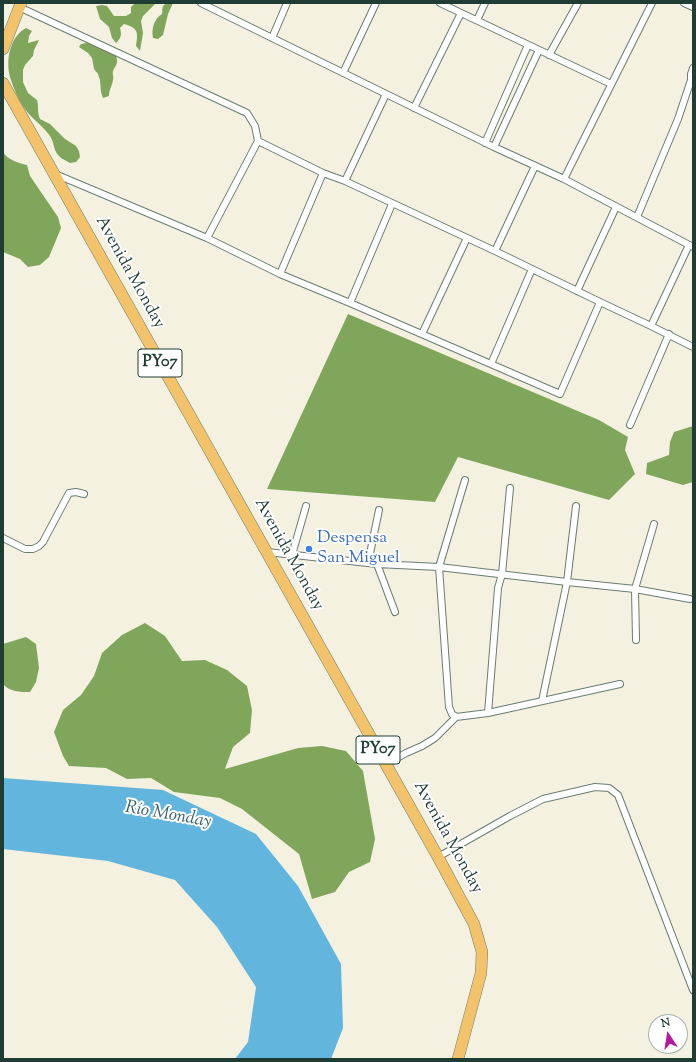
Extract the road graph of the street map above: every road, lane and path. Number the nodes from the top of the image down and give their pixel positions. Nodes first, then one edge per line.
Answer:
1 (202, 3) edge
2 (287, 3) edge
3 (376, 3) edge
4 (440, 3) edge
5 (485, 3) edge
6 (578, 3) edge
7 (652, 3) edge
8 (684, 3) edge
9 (20, 5) edge
10 (693, 7) edge
11 (461, 13) junction
12 (476, 20) junction
13 (272, 38) junction
14 (528, 45) junction
15 (3, 49) edge
16 (539, 50) junction
17 (549, 54) junction
18 (693, 68) edge
19 (343, 73) junction
20 (692, 78) edge
21 (3, 83) edge
22 (611, 84) junction
23 (386, 94) junction
24 (414, 108) junction
25 (258, 141) junction
26 (485, 143) junction
27 (494, 148) junction
28 (535, 166) junction
29 (54, 173) junction
30 (323, 173) junction
31 (564, 179) junction
32 (345, 181) junction
33 (392, 204) junction
34 (616, 207) junction
35 (636, 217) junction
36 (207, 238) junction
37 (467, 238) junction
38 (691, 246) edge
39 (495, 251) junction
40 (532, 269) junction
41 (280, 274) junction
42 (577, 291) junction
43 (600, 302) junction
44 (350, 303) junction
45 (652, 326) junction
46 (422, 334) junction
47 (669, 334) junction
48 (693, 347) edge
49 (491, 364) junction
50 (630, 425) dead end
51 (465, 480) dead end
52 (510, 488) dead end
53 (84, 494) dead end
54 (306, 506) dead end
55 (576, 506) dead end
56 (379, 510) dead end
57 (654, 524) dead end
58 (3, 538) edge
59 (266, 552) junction
60 (292, 555) junction
61 (368, 563) junction
62 (377, 564) junction
63 (439, 567) junction
64 (502, 574) junction
65 (567, 582) junction
66 (635, 588) junction
67 (690, 599) dead end
68 (395, 612) dead end
69 (636, 640) dead end
70 (620, 684) dead end
71 (542, 701) junction
72 (488, 713) junction
73 (456, 717) junction
74 (386, 764) junction
75 (438, 857) junction
76 (693, 990) edge
77 (458, 1059) edge

1 - 13 street
2 - 13 street
3 - 19 street
4 - 11 street
5 - 12 street
6 - 17 street
7 - 22 street
8 - 10 street
9 - 15 highway
9 - 25 street
11 - 12 street
11 - 24 street
12 - 14 street
13 - 19 street
14 - 16 street
14 - 26 street
16 - 17 street
16 - 27 street
17 - 22 street
18 - 20 street
19 - 23 street
20 - 35 street
21 - 29 highway, Avenida Monday / PY07
22 - 31 street
23 - 24 street
23 - 32 street
24 - 26 street
25 - 30 street
25 - 36 street
26 - 27 street
27 - 28 street
28 - 31 street
28 - 39 street
29 - 36 street
29 - 59 highway, Avenida Monday / PY07
30 - 32 street
30 - 41 street
31 - 34 street
32 - 33 street
33 - 37 street
33 - 44 street
34 - 35 street
34 - 42 street
35 - 38 street
36 - 41 street
37 - 39 street
37 - 46 street
38 - 45 street
39 - 40 street
40 - 42 street
40 - 49 street
41 - 44 street
42 - 43 street
43 - 45 street
43 - 49 street
44 - 46 street
45 - 47 street
46 - 49 street
47 - 48 street
47 - 50 street
51 - 63 street
52 - 64 street
53 - 58 street
54 - 60 street
55 - 65 street
56 - 61 street
57 - 66 street
59 - 60 street
59 - 74 highway, Avenida Monday / PY07
60 - 61 street
61 - 62 street
62 - 63 street
62 - 68 street
63 - 64 street
63 - 73 street
64 - 65 street
64 - 72 street
65 - 66 street
65 - 71 street
66 - 67 street
66 - 69 street
70 - 71 street
71 - 72 street
72 - 73 street
73 - 74 street
74 - 75 highway, Avenida Monday / PY07
75 - 76 street
75 - 77 highway, Avenida Monday / PY07

